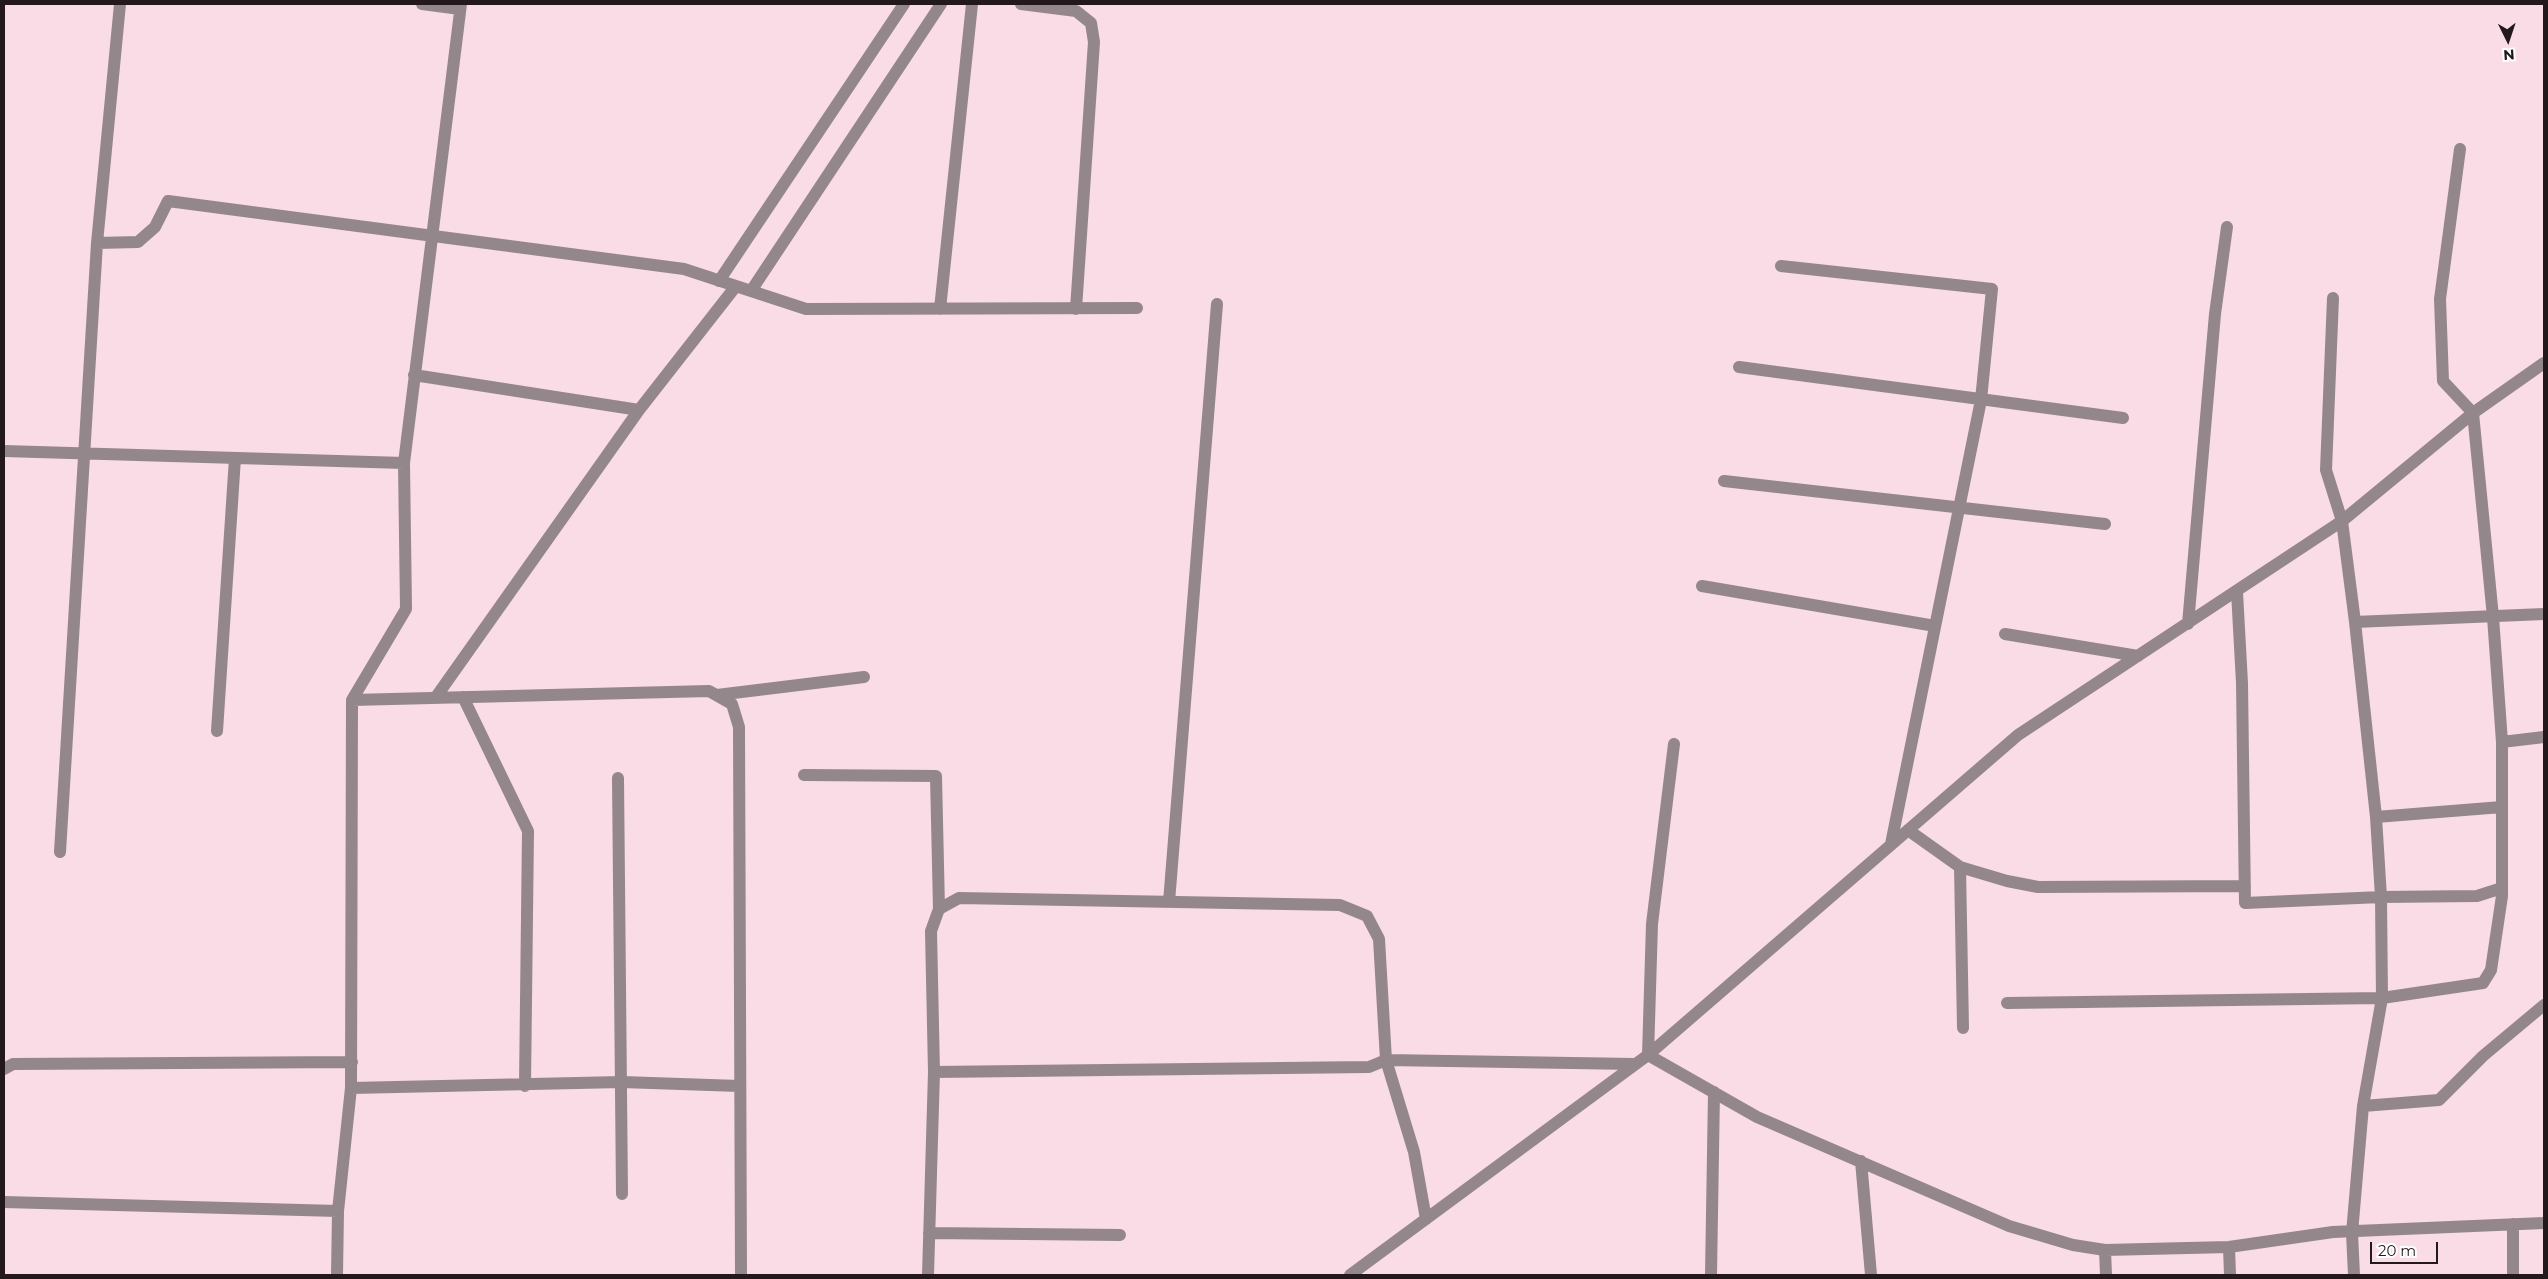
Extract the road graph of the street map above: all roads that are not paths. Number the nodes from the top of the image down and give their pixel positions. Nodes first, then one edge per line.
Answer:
1 (120, 4) edge
2 (422, 4) edge
3 (904, 4) edge
4 (941, 4) edge
5 (972, 4) edge
6 (1021, 4) edge
7 (460, 6) edge
8 (2460, 149) dead end
9 (2226, 226) dead end
10 (433, 235) junction
11 (97, 243) junction
12 (1781, 266) dead end
13 (719, 281) junction
14 (736, 286) junction
15 (751, 291) junction
16 (2333, 298) dead end
17 (1217, 304) dead end
18 (1076, 308) junction
19 (1137, 308) dead end
20 (940, 309) junction
21 (2544, 363) edge
22 (1739, 367) dead end
23 (414, 375) junction
24 (1981, 400) junction
25 (639, 410) junction
26 (2473, 413) junction
27 (2123, 418) dead end
28 (4, 451) edge
29 (84, 454) junction
30 (235, 458) junction
31 (404, 463) junction
32 (1724, 482) dead end
33 (1959, 508) junction
34 (2342, 521) junction
35 (2105, 524) dead end
36 (1702, 586) dead end
37 (2237, 592) junction
38 (2544, 614) edge
39 (2493, 617) junction
40 (2355, 622) junction
41 (2188, 624) junction
42 (1936, 626) junction
43 (2005, 634) dead end
44 (2138, 656) junction
45 (864, 677) dead end
46 (717, 695) junction
47 (436, 697) junction
48 (463, 697) junction
49 (352, 700) junction
50 (217, 731) dead end
51 (2544, 737) edge
52 (2502, 742) junction
53 (1674, 744) dead end
54 (804, 775) dead end
55 (618, 778) dead end
56 (2502, 807) junction
57 (2376, 817) junction
58 (1908, 830) junction
59 (1891, 844) junction
60 (60, 852) dead end
61 (1960, 867) junction
62 (2245, 886) junction
63 (2502, 888) junction
64 (2381, 897) junction
65 (1169, 902) junction
66 (939, 908) junction
67 (2382, 998) junction
68 (2007, 1003) dead end
69 (2544, 1005) edge
70 (1963, 1028) dead end
71 (1648, 1054) junction
72 (1386, 1060) junction
73 (352, 1062) junction
74 (1634, 1064) junction
75 (4, 1069) edge
76 (934, 1072) junction
77 (622, 1082) junction
78 (525, 1086) junction
79 (738, 1086) junction
80 (351, 1088) junction
81 (1714, 1092) junction
82 (2363, 1106) junction
83 (1861, 1161) junction
84 (622, 1194) dead end
85 (4, 1202) edge
86 (338, 1211) junction
87 (1426, 1219) junction
88 (2544, 1223) edge
89 (2513, 1224) junction
90 (930, 1233) junction
91 (2352, 1233) junction
92 (1120, 1235) dead end
93 (2229, 1247) junction
94 (2105, 1250) junction
95 (336, 1275) edge
96 (741, 1275) edge
97 (928, 1275) edge
98 (1350, 1275) edge
99 (1711, 1275) edge
100 (1871, 1275) edge
101 (2106, 1275) edge
102 (2230, 1275) edge
103 (2354, 1275) edge
104 (2514, 1275) edge

1 - 11 street
2 - 7 street
3 - 13 street
4 - 15 street
5 - 20 street
6 - 18 street
7 - 10 street
8 - 26 street
9 - 41 street
10 - 11 street
10 - 13 street
10 - 23 street
11 - 29 street
12 - 24 street
13 - 14 street
14 - 15 street
14 - 25 street
15 - 20 street
16 - 34 street
17 - 65 street
18 - 19 street
18 - 20 street
21 - 26 street
22 - 24 street
23 - 25 street
23 - 31 street
24 - 27 street
24 - 33 street
25 - 47 street
26 - 34 street
26 - 39 street
28 - 29 street
29 - 30 street
29 - 60 street
30 - 31 street
30 - 50 street
31 - 49 street
32 - 33 street
33 - 35 street
33 - 42 street
34 - 37 street
34 - 40 street
36 - 42 street
37 - 41 street
37 - 62 street
38 - 39 street
39 - 40 street
39 - 52 street
40 - 57 street
41 - 44 street
42 - 59 street
43 - 44 street
44 - 58 street
45 - 46 street
46 - 48 street
46 - 79 street
47 - 48 street
47 - 49 street
48 - 78 street
49 - 73 street
51 - 52 street
52 - 56 street
53 - 71 street
54 - 66 street
55 - 77 street
56 - 57 street
56 - 63 street
57 - 64 street
58 - 59 street
58 - 61 street
59 - 71 street
61 - 62 street
61 - 70 street
62 - 64 street
63 - 64 street
63 - 67 street
64 - 67 street
65 - 66 street
65 - 72 street
66 - 76 street
67 - 68 street
67 - 82 street
69 - 82 street
71 - 74 street
71 - 81 street
72 - 74 street
72 - 76 street
72 - 87 street
73 - 75 street
73 - 80 street
74 - 87 street
76 - 90 street
77 - 78 street
77 - 79 street
77 - 84 street
78 - 80 street
79 - 96 street
80 - 86 street
81 - 83 street
81 - 99 street
82 - 91 street
83 - 94 street
83 - 100 street
85 - 86 street
86 - 95 street
87 - 98 street
88 - 89 street
89 - 91 street
89 - 104 street
90 - 92 street
90 - 97 street
91 - 93 street
91 - 103 street
93 - 94 street
93 - 102 street
94 - 101 street

